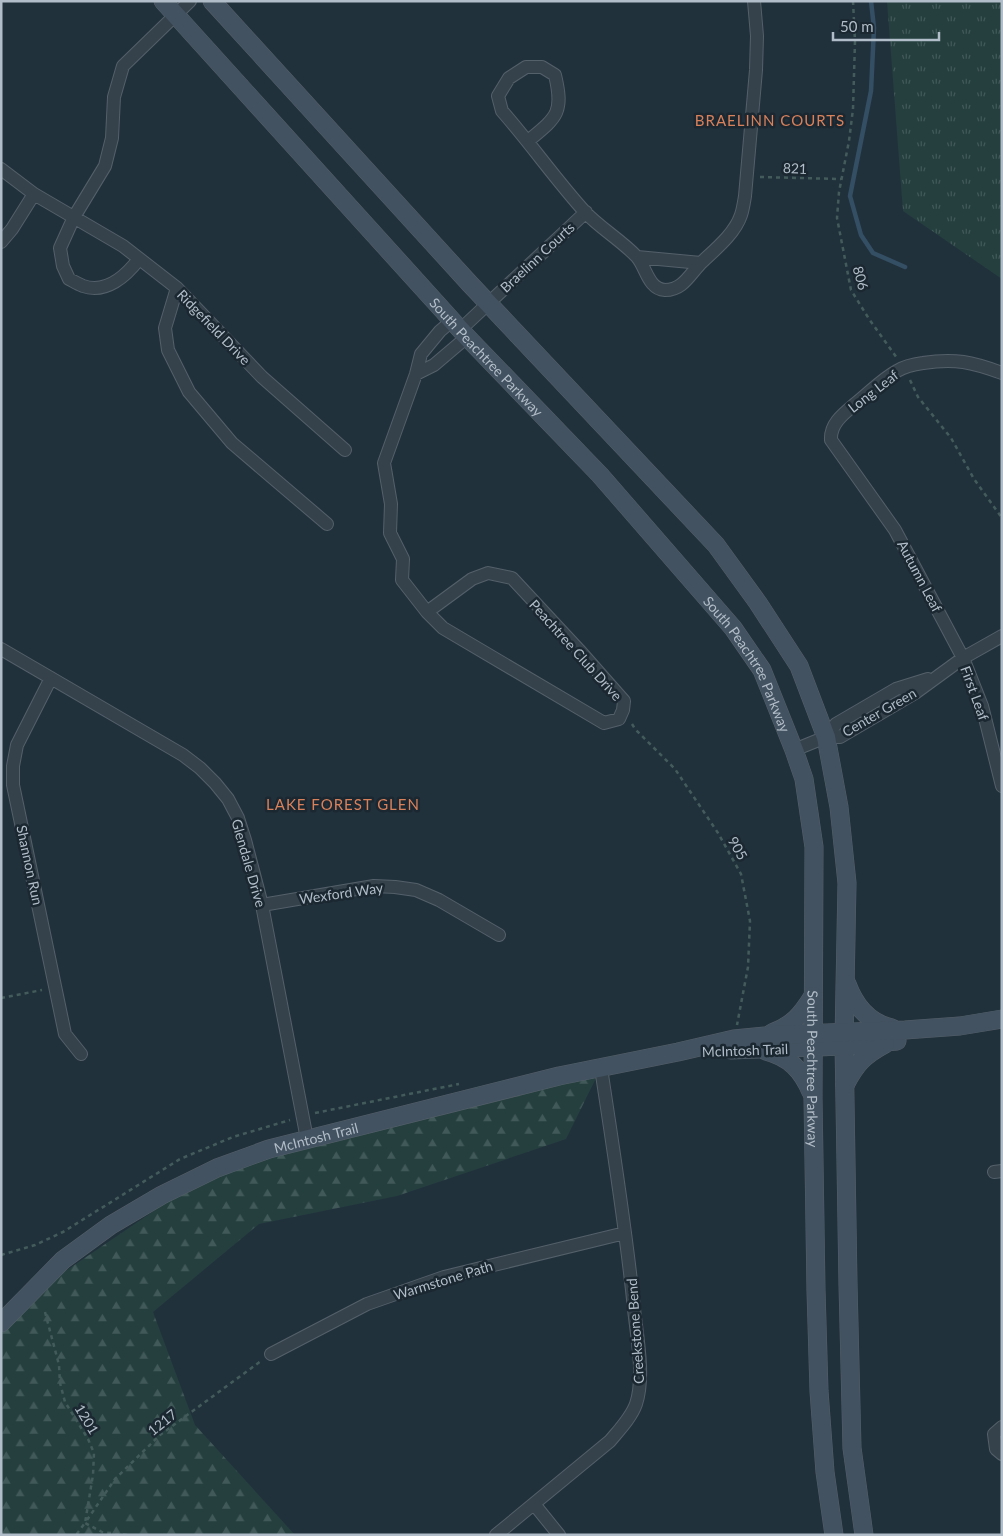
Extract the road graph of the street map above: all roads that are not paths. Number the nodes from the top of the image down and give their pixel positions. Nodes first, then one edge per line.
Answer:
1 (163, 1) edge
2 (190, 1) edge
3 (212, 1) edge
4 (754, 1) edge
5 (170, 21) junction
6 (528, 141) junction
7 (1, 169) edge
8 (34, 194) junction
9 (586, 212) junction
10 (74, 217) junction
11 (1, 242) edge
12 (637, 257) junction
13 (139, 259) junction
14 (701, 262) junction
15 (177, 288) junction
16 (488, 302) junction
17 (460, 329) junction
18 (1002, 373) edge
19 (416, 374) junction
20 (346, 450) dead end
21 (872, 498) joint
22 (327, 524) dead end
23 (428, 612) junction
24 (1002, 636) edge
25 (1, 649) edge
26 (963, 658) junction
27 (51, 678) junction
28 (826, 737) junction
29 (794, 750) junction
30 (1002, 786) edge
31 (262, 905) junction
32 (499, 935) dead end
33 (846, 978) junction
34 (813, 996) junction
35 (1002, 1019) edge
36 (905, 1035) junction
37 (844, 1039) junction
38 (813, 1041) junction
39 (763, 1042) junction
40 (81, 1054) dead end
41 (601, 1068) junction
42 (844, 1085) junction
43 (813, 1097) junction
44 (307, 1138) junction
45 (625, 1233) junction
46 (1, 1323) edge
47 (270, 1354) road end
48 (1002, 1427) edge
49 (1002, 1454) edge
50 (534, 1504) junction
51 (496, 1535) edge
52 (559, 1535) edge
53 (834, 1535) edge
54 (864, 1535) edge

1 - 5 main road, South Peachtree Parkway
2 - 5 street
3 - 16 main road
4 - 14 street, Braelinn Courts
5 - 10 street
5 - 17 main road, South Peachtree Parkway
6 - 6 street, Braelinn Courts
6 - 9 street, Braelinn Courts
7 - 8 street, Ridgefield Drive
8 - 10 street, Ridgefield Drive
8 - 11 street
9 - 12 street, Braelinn Courts
9 - 16 street, Braelinn Courts
10 - 13 street, Ridgefield Drive
10 - 13 street
12 - 14 street
12 - 14 street, Braelinn Courts
13 - 15 street, Ridgefield Drive
15 - 20 street, Ridgefield Drive
15 - 22 street
16 - 17 street, Braelinn Courts
16 - 28 main road
17 - 19 street
17 - 19 street, Peachtree Club Drive
17 - 29 main road, South Peachtree Parkway
18 - 21 street, Long Leaf
19 - 23 street, Peachtree Club Drive
21 - 26 street, Autumn Leaf
23 - 23 street, Peachtree Club Drive
24 - 26 street, Center Green
25 - 27 street, Glendale Drive
26 - 28 street, Center Green
26 - 30 street, First Leaf
27 - 31 street, Glendale Drive
27 - 40 street, Shannon Run
28 - 29 street
28 - 33 main road
29 - 34 main road, South Peachtree Parkway
31 - 32 street, Wexford Way
31 - 44 street, Glendale Drive
33 - 36 main road
33 - 37 main road
34 - 38 main road, South Peachtree Parkway
34 - 39 main road
35 - 36 main road, McIntosh Trail
36 - 37 main road, McIntosh Trail
36 - 42 main road
37 - 38 main road, McIntosh Trail
37 - 42 main road
38 - 39 main road, McIntosh Trail
38 - 43 main road, South Peachtree Parkway
39 - 41 main road, McIntosh Trail
39 - 43 main road
41 - 44 main road, McIntosh Trail
41 - 45 street, Creekstone Bend
42 - 54 main road
43 - 53 main road, South Peachtree Parkway
44 - 46 main road, McIntosh Trail
45 - 47 street, Warmstone Path
45 - 50 street, Creekstone Bend
48 - 49 street
50 - 51 street, Creekstone Bend
50 - 52 street

